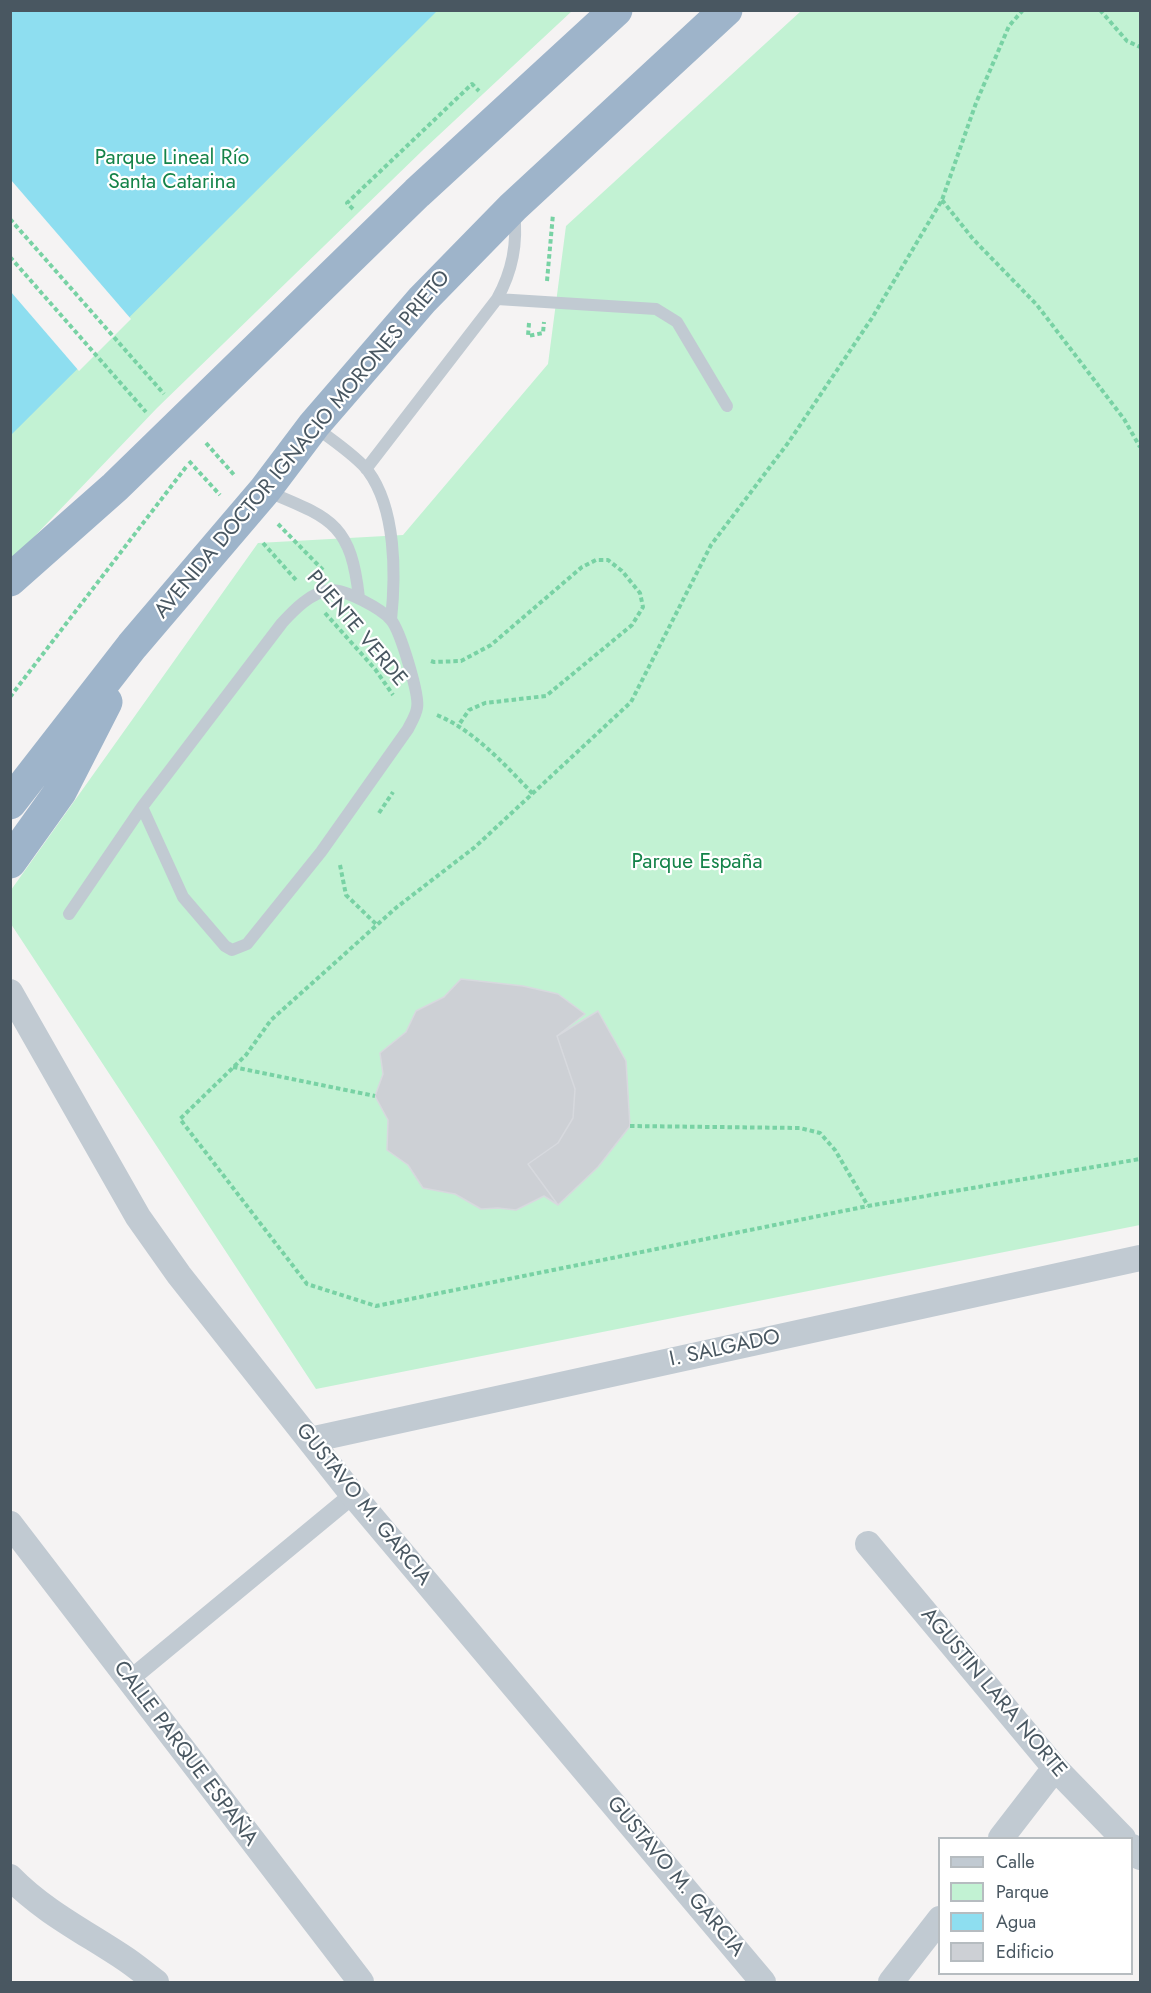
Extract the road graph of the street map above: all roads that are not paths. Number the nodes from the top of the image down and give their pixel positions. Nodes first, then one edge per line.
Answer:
1 (616, 10) edge
2 (726, 10) edge
3 (513, 207) junction
4 (498, 299) junction
5 (727, 406) dead end
6 (314, 425) junction
7 (366, 469) junction
8 (265, 490) junction
9 (10, 580) edge
10 (359, 598) junction
11 (391, 620) junction
12 (132, 646) junction
13 (10, 803) edge
14 (141, 807) junction
15 (10, 861) edge
16 (69, 914) dead end
17 (11, 996) edge
18 (1140, 1258) edge
19 (310, 1440) junction
20 (353, 1495) junction
21 (10, 1524) edge
22 (868, 1544) dead end
23 (129, 1680) junction
24 (1055, 1768) junction
25 (1003, 1837) edge
26 (1121, 1837) edge
27 (10, 1877) edge
28 (938, 1920) edge
29 (156, 1983) edge
30 (360, 1983) edge
31 (763, 1983) edge
32 (891, 1983) edge

1 - 9 highway
2 - 3 highway, AVENIDA DOCTOR IGNACIO MORONES PRIETO
3 - 4 lane
3 - 6 highway, AVENIDA DOCTOR IGNACIO MORONES PRIETO
4 - 5 lane
4 - 7 lane
6 - 7 lane
6 - 8 highway, AVENIDA DOCTOR IGNACIO MORONES PRIETO
7 - 11 lane
8 - 10 lane
8 - 12 highway, AVENIDA DOCTOR IGNACIO MORONES PRIETO
10 - 11 lane
10 - 14 lane
11 - 14 lane
12 - 13 highway, AVENIDA DOCTOR IGNACIO MORONES PRIETO
12 - 15 highway
14 - 16 lane
17 - 19 street, GUSTAVO M. GARCIA
18 - 19 street, I. SALGADO
19 - 20 street, GUSTAVO M. GARCIA
20 - 23 street
20 - 31 street, GUSTAVO M. GARCIA
21 - 23 street, CALLE PARQUE ESPAÑA
22 - 24 street, AGUSTIN LARA NORTE
23 - 30 street, CALLE PARQUE ESPAÑA
24 - 25 street
24 - 26 street, AGUSTIN LARA NORTE
27 - 29 street
28 - 32 street

